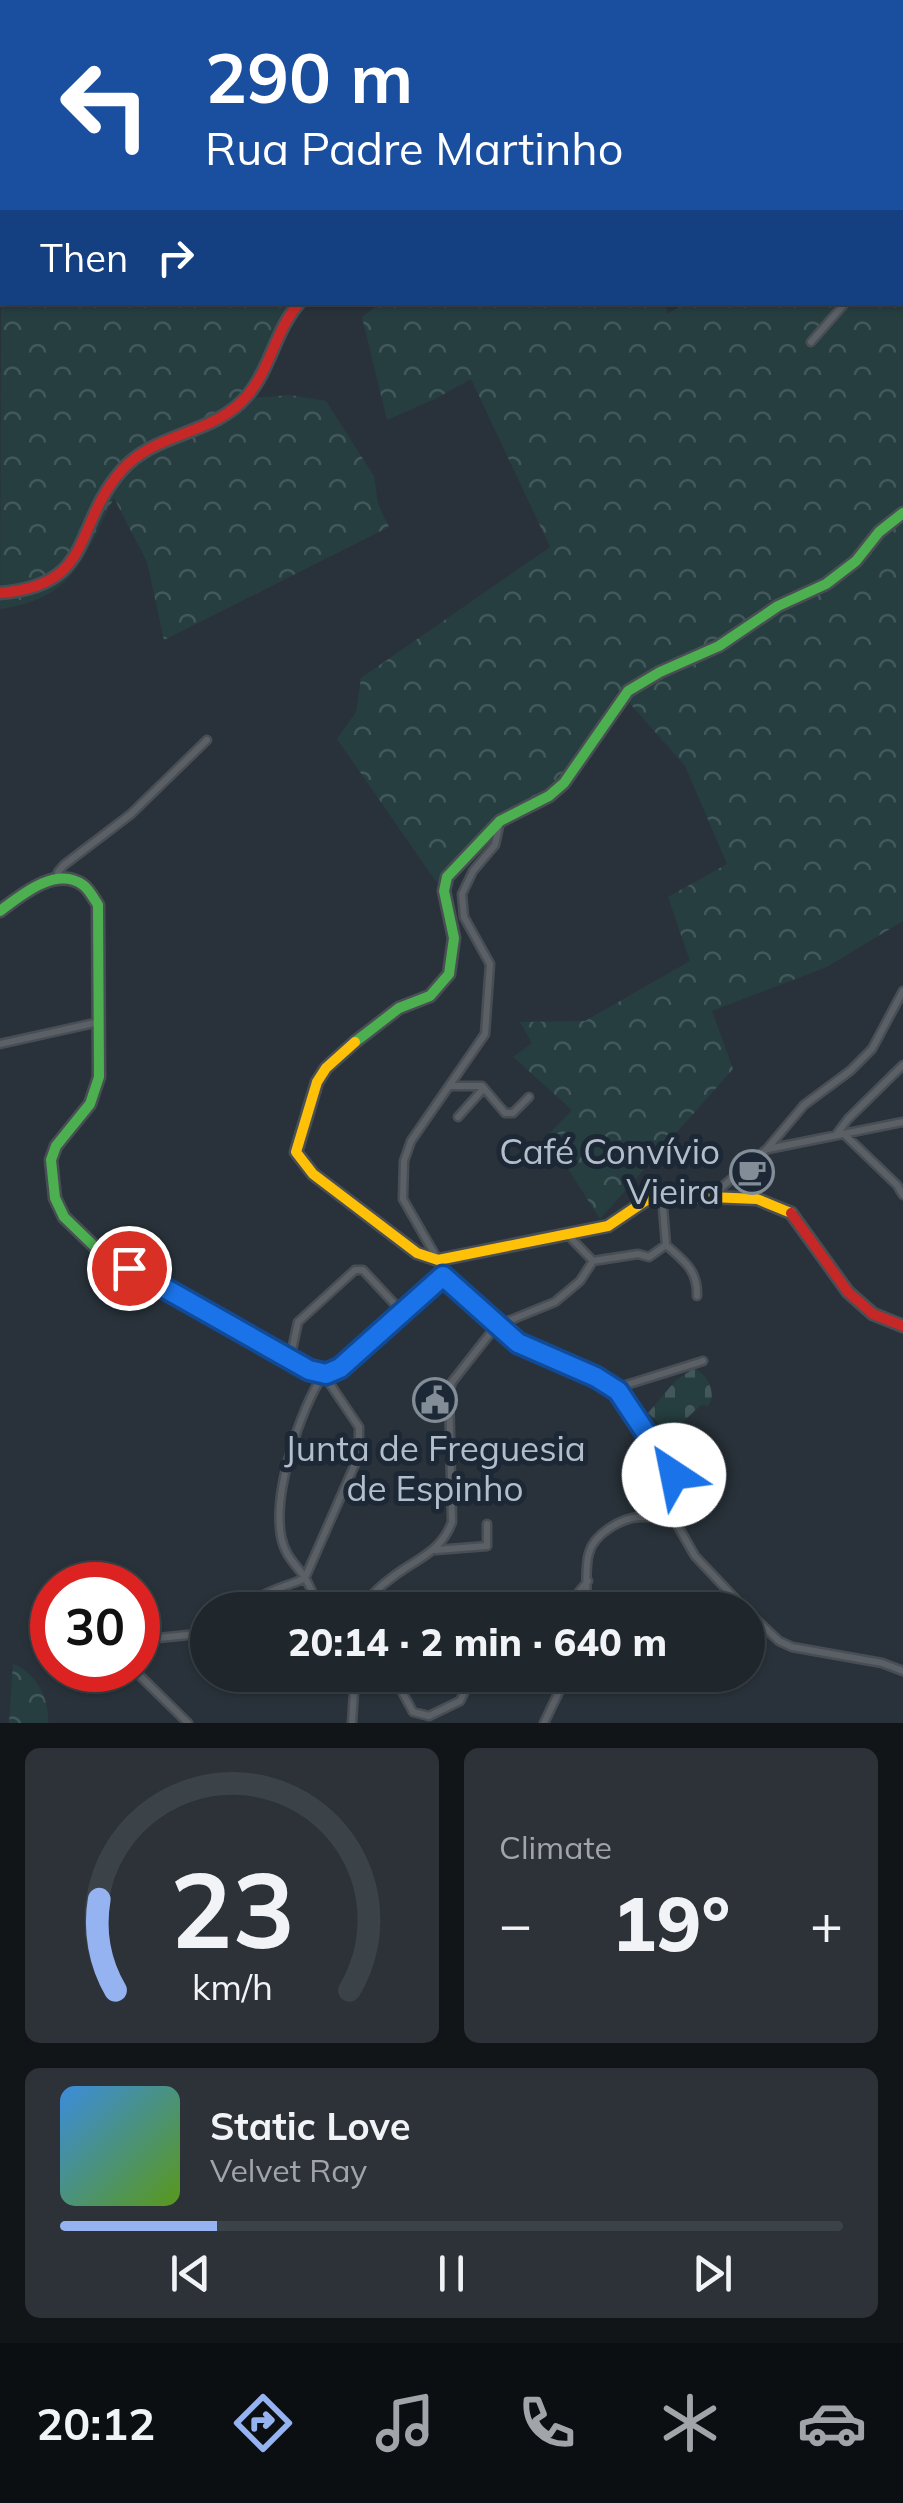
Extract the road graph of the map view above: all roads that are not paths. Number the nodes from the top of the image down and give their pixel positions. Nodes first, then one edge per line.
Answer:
1 (297, 305) edge
2 (843, 305) edge
3 (810, 342) dead end
4 (903, 513) edge
5 (0, 593) edge
6 (207, 740) dead end
7 (500, 820) junction
8 (58, 878) junction
9 (0, 912) edge
10 (903, 991) edge
11 (100, 1022) junction
12 (0, 1044) edge
13 (903, 1065) edge
14 (451, 1086) junction
15 (484, 1088) junction
16 (529, 1097) dead end
17 (458, 1117) dead end
18 (903, 1122) edge
19 (840, 1135) junction
20 (766, 1148) junction
21 (662, 1194) junction
22 (903, 1195) edge
23 (718, 1196) junction
24 (567, 1234) junction
25 (666, 1245) junction
26 (438, 1260) junction
27 (593, 1261) junction
28 (443, 1276) junction
29 (698, 1296) dead end
30 (403, 1313) junction
31 (496, 1326) junction
32 (903, 1326) edge
33 (290, 1360) junction
34 (702, 1362) dead end
35 (324, 1373) junction
36 (618, 1391) junction
37 (670, 1514) junction
38 (487, 1524) dead end
39 (436, 1550) junction
40 (305, 1578) junction
41 (588, 1581) junction
42 (269, 1592) edge
43 (311, 1592) edge
44 (373, 1592) edge
45 (579, 1592) edge
46 (587, 1592) edge
47 (729, 1592) edge
48 (765, 1628) edge
49 (190, 1634) edge
50 (160, 1637) edge
51 (903, 1671) edge
52 (156, 1692) edge
53 (354, 1692) edge
54 (402, 1692) edge
55 (464, 1692) edge
56 (558, 1692) edge
57 (188, 1723) edge
58 (352, 1723) edge
59 (544, 1723) edge

1 - 5 main road
2 - 3 street
4 - 7 main road
6 - 8 street
7 - 14 street
7 - 26 main road
8 - 9 main road
8 - 11 main road
10 - 20 street
11 - 12 street
11 - 33 main road
13 - 19 street
14 - 15 street
14 - 26 street
15 - 16 street
15 - 17 street
18 - 19 street
19 - 20 street
19 - 22 street
20 - 23 street
21 - 23 main road
21 - 24 main road
21 - 25 street
23 - 32 main road
24 - 26 main road
24 - 27 street
25 - 27 street
25 - 29 street
26 - 28 street
27 - 31 street
28 - 30 main road
28 - 31 street
30 - 33 street
30 - 35 main road
31 - 36 street
31 - 39 street
33 - 35 main road
34 - 36 street
35 - 40 street
35 - 40 street
36 - 37 street
37 - 41 street
37 - 47 street
38 - 39 street
39 - 44 street
40 - 42 street
40 - 43 street
41 - 45 street
41 - 46 street
48 - 51 street
49 - 50 street
52 - 57 street
53 - 58 street
54 - 55 street
56 - 59 street

